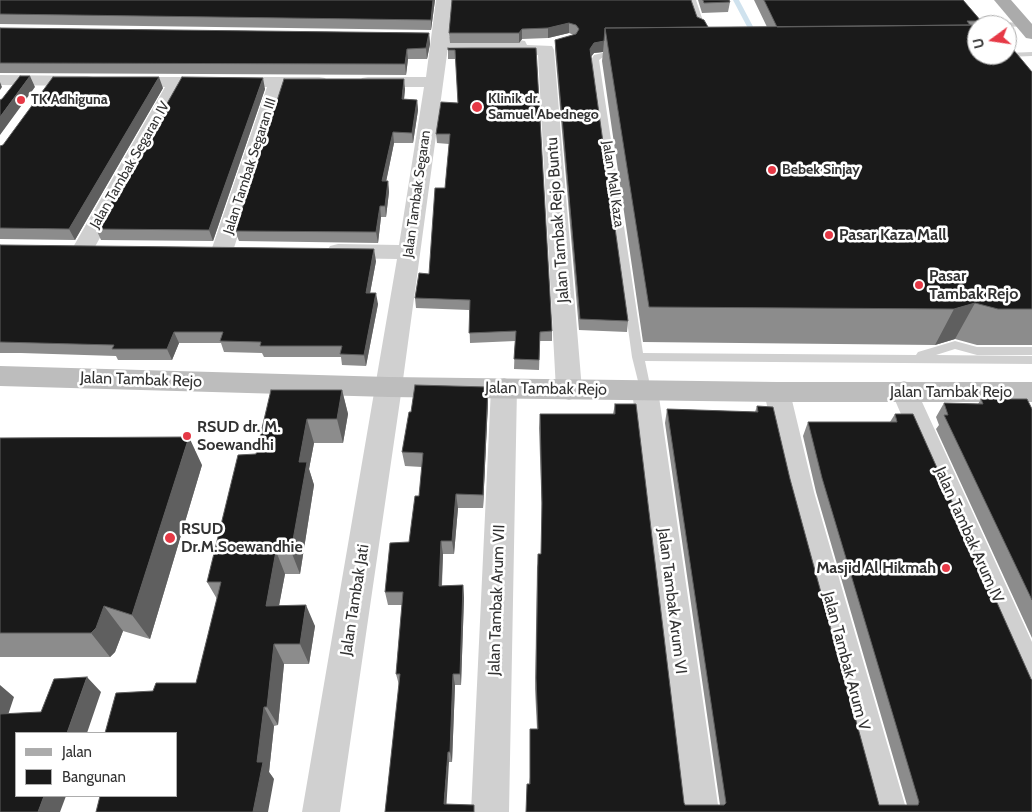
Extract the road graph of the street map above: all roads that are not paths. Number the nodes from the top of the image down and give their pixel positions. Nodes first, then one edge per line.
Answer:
1 (444, 0) edge
2 (692, 0) edge
3 (954, 0) edge
4 (1002, 0) edge
5 (701, 27) edge
6 (1028, 30) edge
7 (437, 41) junction
8 (554, 46) junction
9 (1032, 54) edge
10 (634, 55) edge
11 (1017, 55) edge
12 (9, 80) edge
13 (51, 81) junction
14 (177, 82) junction
15 (278, 82) junction
16 (335, 82) edge
17 (354, 82) edge
18 (433, 82) junction
19 (40, 96) edge
20 (4, 99) edge
21 (84, 249) edge
22 (222, 250) edge
23 (320, 251) edge
24 (409, 252) junction
25 (1032, 351) edge
26 (638, 357) junction
27 (907, 359) junction
28 (1032, 360) edge
29 (0, 376) edge
30 (390, 387) junction
31 (504, 388) junction
32 (569, 390) junction
33 (645, 390) junction
34 (904, 391) junction
35 (777, 392) junction
36 (1032, 392) edge
37 (1032, 679) edge
38 (321, 812) edge
39 (490, 812) edge
40 (700, 812) edge
41 (888, 812) edge

1 - 7 street, Jalan Tambak Segaran
2 - 5 lane
3 - 6 lane
4 - 6 main road
7 - 8 street
7 - 8 street
7 - 18 street, Jalan Tambak Segaran
8 - 32 street, Jalan Tambak Rejo Buntu
9 - 11 lane
10 - 26 lane, Jalan Mall Kaza
12 - 13 street
12 - 20 street
13 - 14 street
13 - 19 street
14 - 15 street
14 - 21 street, Jalan Tambak Segaran IV
15 - 16 street
15 - 22 street, Jalan Tambak Segaran III
17 - 18 street
18 - 24 street, Jalan Tambak Segaran
23 - 24 street
24 - 30 street, Jalan Tambak Segaran
25 - 27 lane
26 - 27 lane
26 - 33 lane, Jalan Mall Kaza
27 - 28 lane
29 - 30 street, Jalan Tambak Rejo
30 - 31 street, Jalan Tambak Rejo
30 - 38 street, Jalan Tambak Jati
31 - 32 street, Jalan Tambak Rejo
31 - 39 street, Jalan Tambak Arum VII
32 - 33 street, Jalan Tambak Rejo
33 - 35 street, Jalan Tambak Rejo
33 - 40 street, Jalan Tambak Arum VI
34 - 35 street, Jalan Tambak Rejo
34 - 36 street, Jalan Tambak Rejo
34 - 37 street, Jalan Tambak Arum IV
35 - 41 street, Jalan Tambak Arum V

